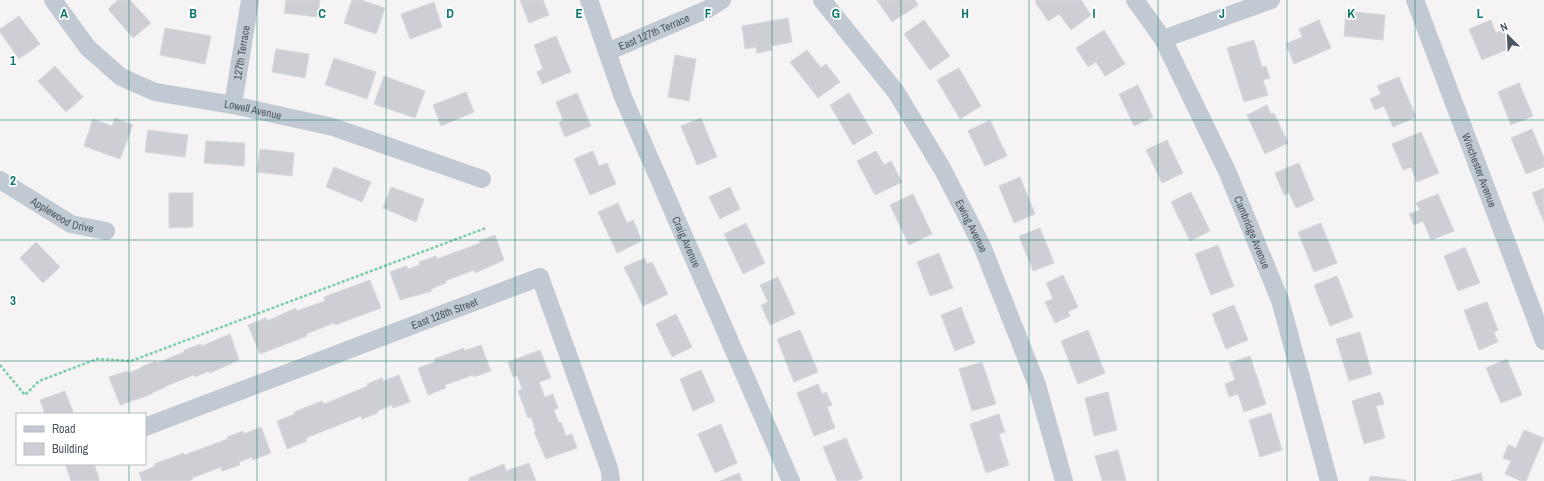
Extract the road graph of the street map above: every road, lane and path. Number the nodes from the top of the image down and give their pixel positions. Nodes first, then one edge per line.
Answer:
1 (53, 0) edge
2 (250, 0) edge
3 (589, 0) edge
4 (722, 0) edge
5 (822, 0) edge
6 (1135, 0) edge
7 (1271, 0) edge
8 (1416, 0) edge
9 (1164, 39) junction
10 (607, 52) junction
11 (233, 105) junction
12 (482, 179) dead end
13 (0, 180) edge
14 (486, 228) dead end
15 (106, 231) dead end
16 (1544, 341) edge
17 (0, 364) edge
18 (146, 426) edge
19 (610, 481) edge
20 (791, 481) edge
21 (1064, 481) edge
22 (1329, 481) edge

1 - 11 street, Lowell Avenue
2 - 11 street, 127th Terrace
3 - 10 street, Craig Avenue
4 - 10 street, East 127th Terrace
5 - 21 street, Ewing Avenue
6 - 9 street, Cambridge Avenue
7 - 9 street
8 - 16 street, Winchester Avenue
9 - 22 street, Cambridge Avenue
10 - 20 street, Craig Avenue
11 - 12 street, Lowell Avenue
13 - 15 street, Applewood Drive
14 - 17 path
18 - 19 street, East 128th Street

